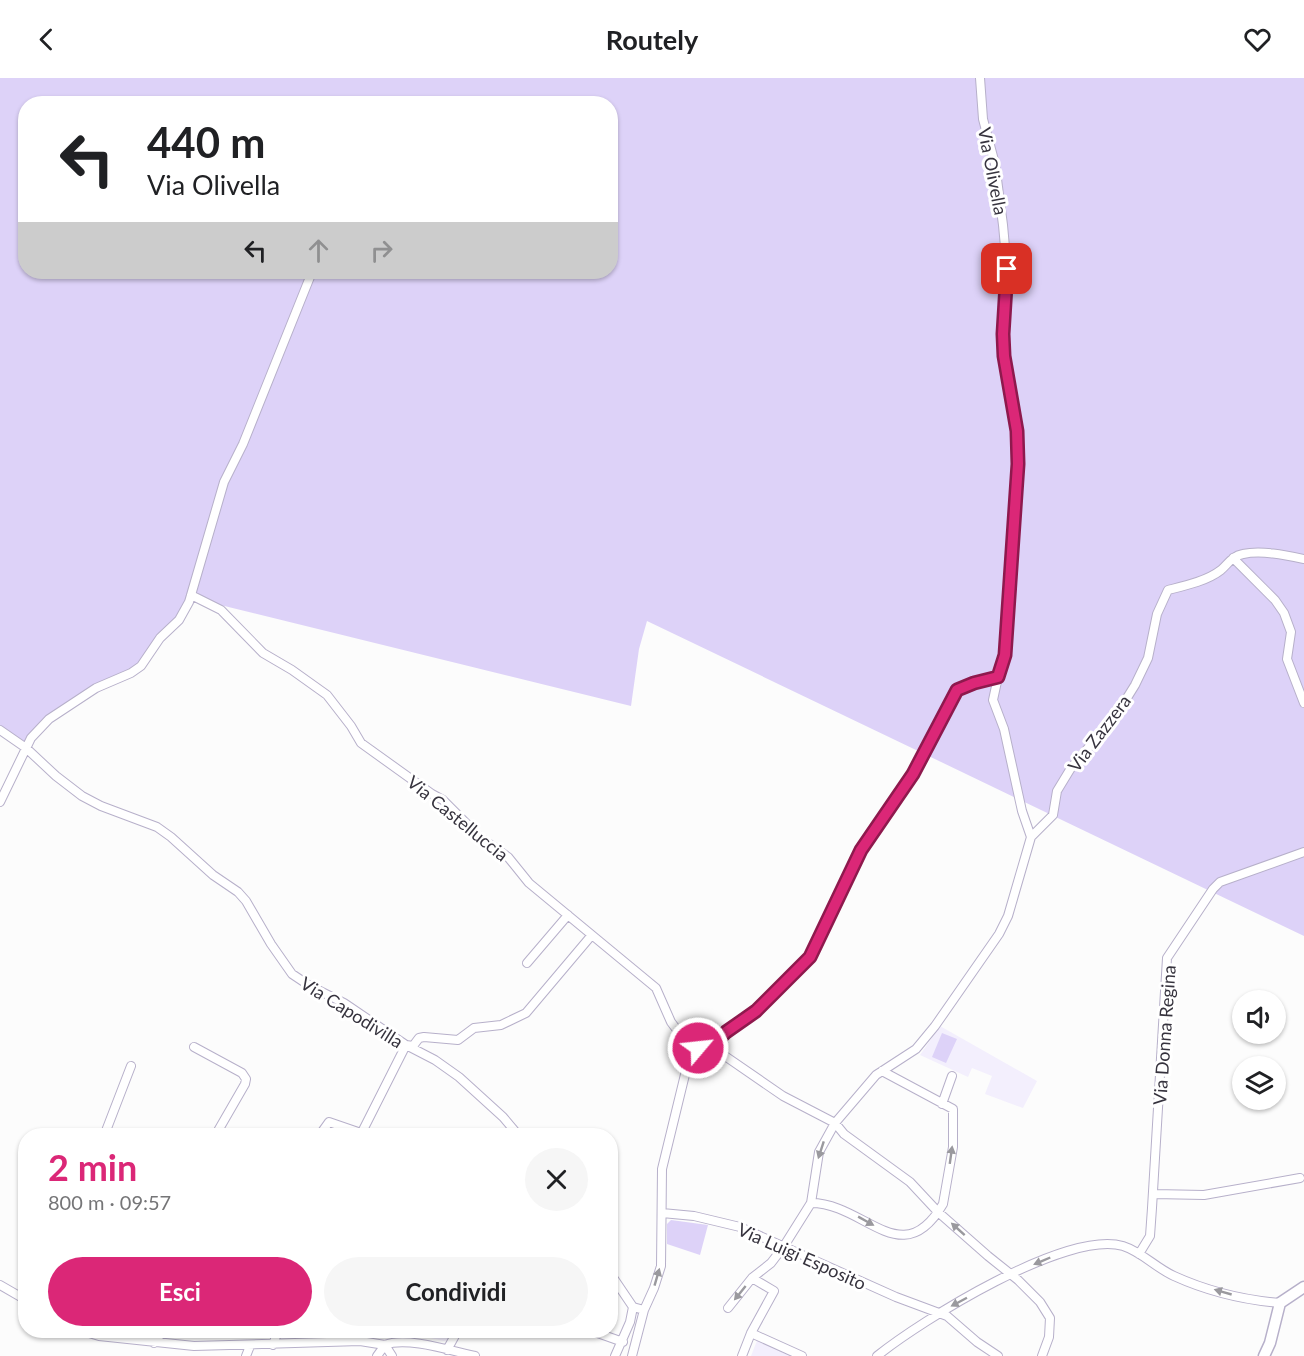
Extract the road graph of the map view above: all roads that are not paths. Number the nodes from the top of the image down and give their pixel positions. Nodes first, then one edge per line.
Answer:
1 (980, 78) edge
2 (309, 279) edge
3 (1233, 558) junction
4 (1304, 558) edge
5 (191, 595) junction
6 (998, 677) junction
7 (1304, 703) edge
8 (0, 730) edge
9 (26, 748) junction
10 (0, 802) edge
11 (1031, 837) junction
12 (1304, 852) edge
13 (568, 915) junction
14 (591, 936) junction
15 (527, 963) dead end
16 (686, 1042) junction
17 (406, 1045) junction
18 (709, 1045) junction
19 (698, 1046) junction
20 (194, 1047) dead end
21 (690, 1054) junction
22 (131, 1066) dead end
23 (882, 1071) junction
24 (952, 1076) dead end
25 (942, 1104) junction
26 (835, 1123) junction
27 (107, 1128) edge
28 (219, 1128) edge
29 (325, 1128) edge
30 (345, 1128) edge
31 (364, 1128) edge
32 (512, 1128) edge
33 (1300, 1178) dead end
34 (1154, 1194) junction
35 (811, 1203) junction
36 (938, 1212) junction
37 (662, 1213) junction
38 (784, 1246) junction
39 (1139, 1254) junction
40 (1010, 1274) junction
41 (752, 1278) junction
42 (0, 1285) edge
43 (618, 1285) edge
44 (1304, 1287) edge
45 (18, 1295) edge
46 (1280, 1303) junction
47 (633, 1307) junction
48 (728, 1308) dead end
49 (644, 1310) junction
50 (938, 1313) junction
51 (751, 1333) junction
52 (127, 1338) edge
53 (158, 1338) edge
54 (275, 1338) edge
55 (454, 1338) edge
56 (614, 1338) edge
57 (623, 1341) junction
58 (154, 1343) junction
59 (273, 1345) junction
60 (385, 1345) junction
61 (250, 1346) junction
62 (447, 1350) junction
63 (632, 1353) edge
64 (246, 1356) edge
65 (377, 1356) edge
66 (392, 1356) edge
67 (475, 1356) edge
68 (615, 1356) edge
69 (742, 1356) edge
70 (802, 1356) edge
71 (877, 1356) edge
72 (998, 1356) edge
73 (1042, 1356) edge
74 (1264, 1356) edge

1 - 6 street, Via Olivella
2 - 5 street
3 - 4 street
3 - 7 street
3 - 11 street, Via Zazzera
5 - 9 street
5 - 13 street, Via Castelluccia
6 - 11 street, Via Olivella
6 - 18 street
8 - 9 street, Via Capodivilla
9 - 10 street
9 - 17 street, Via Capodivilla
11 - 23 street
12 - 34 street, Via Donna Regina
13 - 14 street, Via Castelluccia
13 - 15 street
14 - 16 street, Via Castelluccia
14 - 17 street
16 - 19 street
16 - 21 street
17 - 31 street
17 - 32 street, Via Capodivilla
18 - 19 street
18 - 26 street
19 - 21 street
20 - 28 street
21 - 37 street
22 - 27 street
23 - 25 street
23 - 26 street
24 - 25 street
36 -> 25 street
26 -> 35 street
26 - 36 street
29 - 30 street
33 - 34 street
34 - 39 street, Via Donna Regina
35 -> 36 street
35 - 38 street
40 -> 36 street
37 - 38 street, Via Luigi Esposito
49 -> 37 street
38 - 41 street
38 - 50 street, Via Luigi Esposito
39 -> 40 street
46 -> 39 street
40 -> 50 street
40 - 73 street
41 -> 48 street
41 - 51 street
42 - 45 street
43 - 47 street
44 - 46 street
46 - 74 street
47 - 49 street
47 - 57 street
49 - 63 street
50 - 71 street
50 - 72 street, Via Luigi Esposito
51 - 69 street
51 - 70 street
52 - 58 street
53 - 58 street
54 - 59 street
55 - 62 street
56 - 57 street
57 - 68 street
58 - 61 street
59 - 60 street
59 - 61 street
60 - 62 street
60 - 65 street
60 - 66 street
61 - 64 street
62 - 67 street

